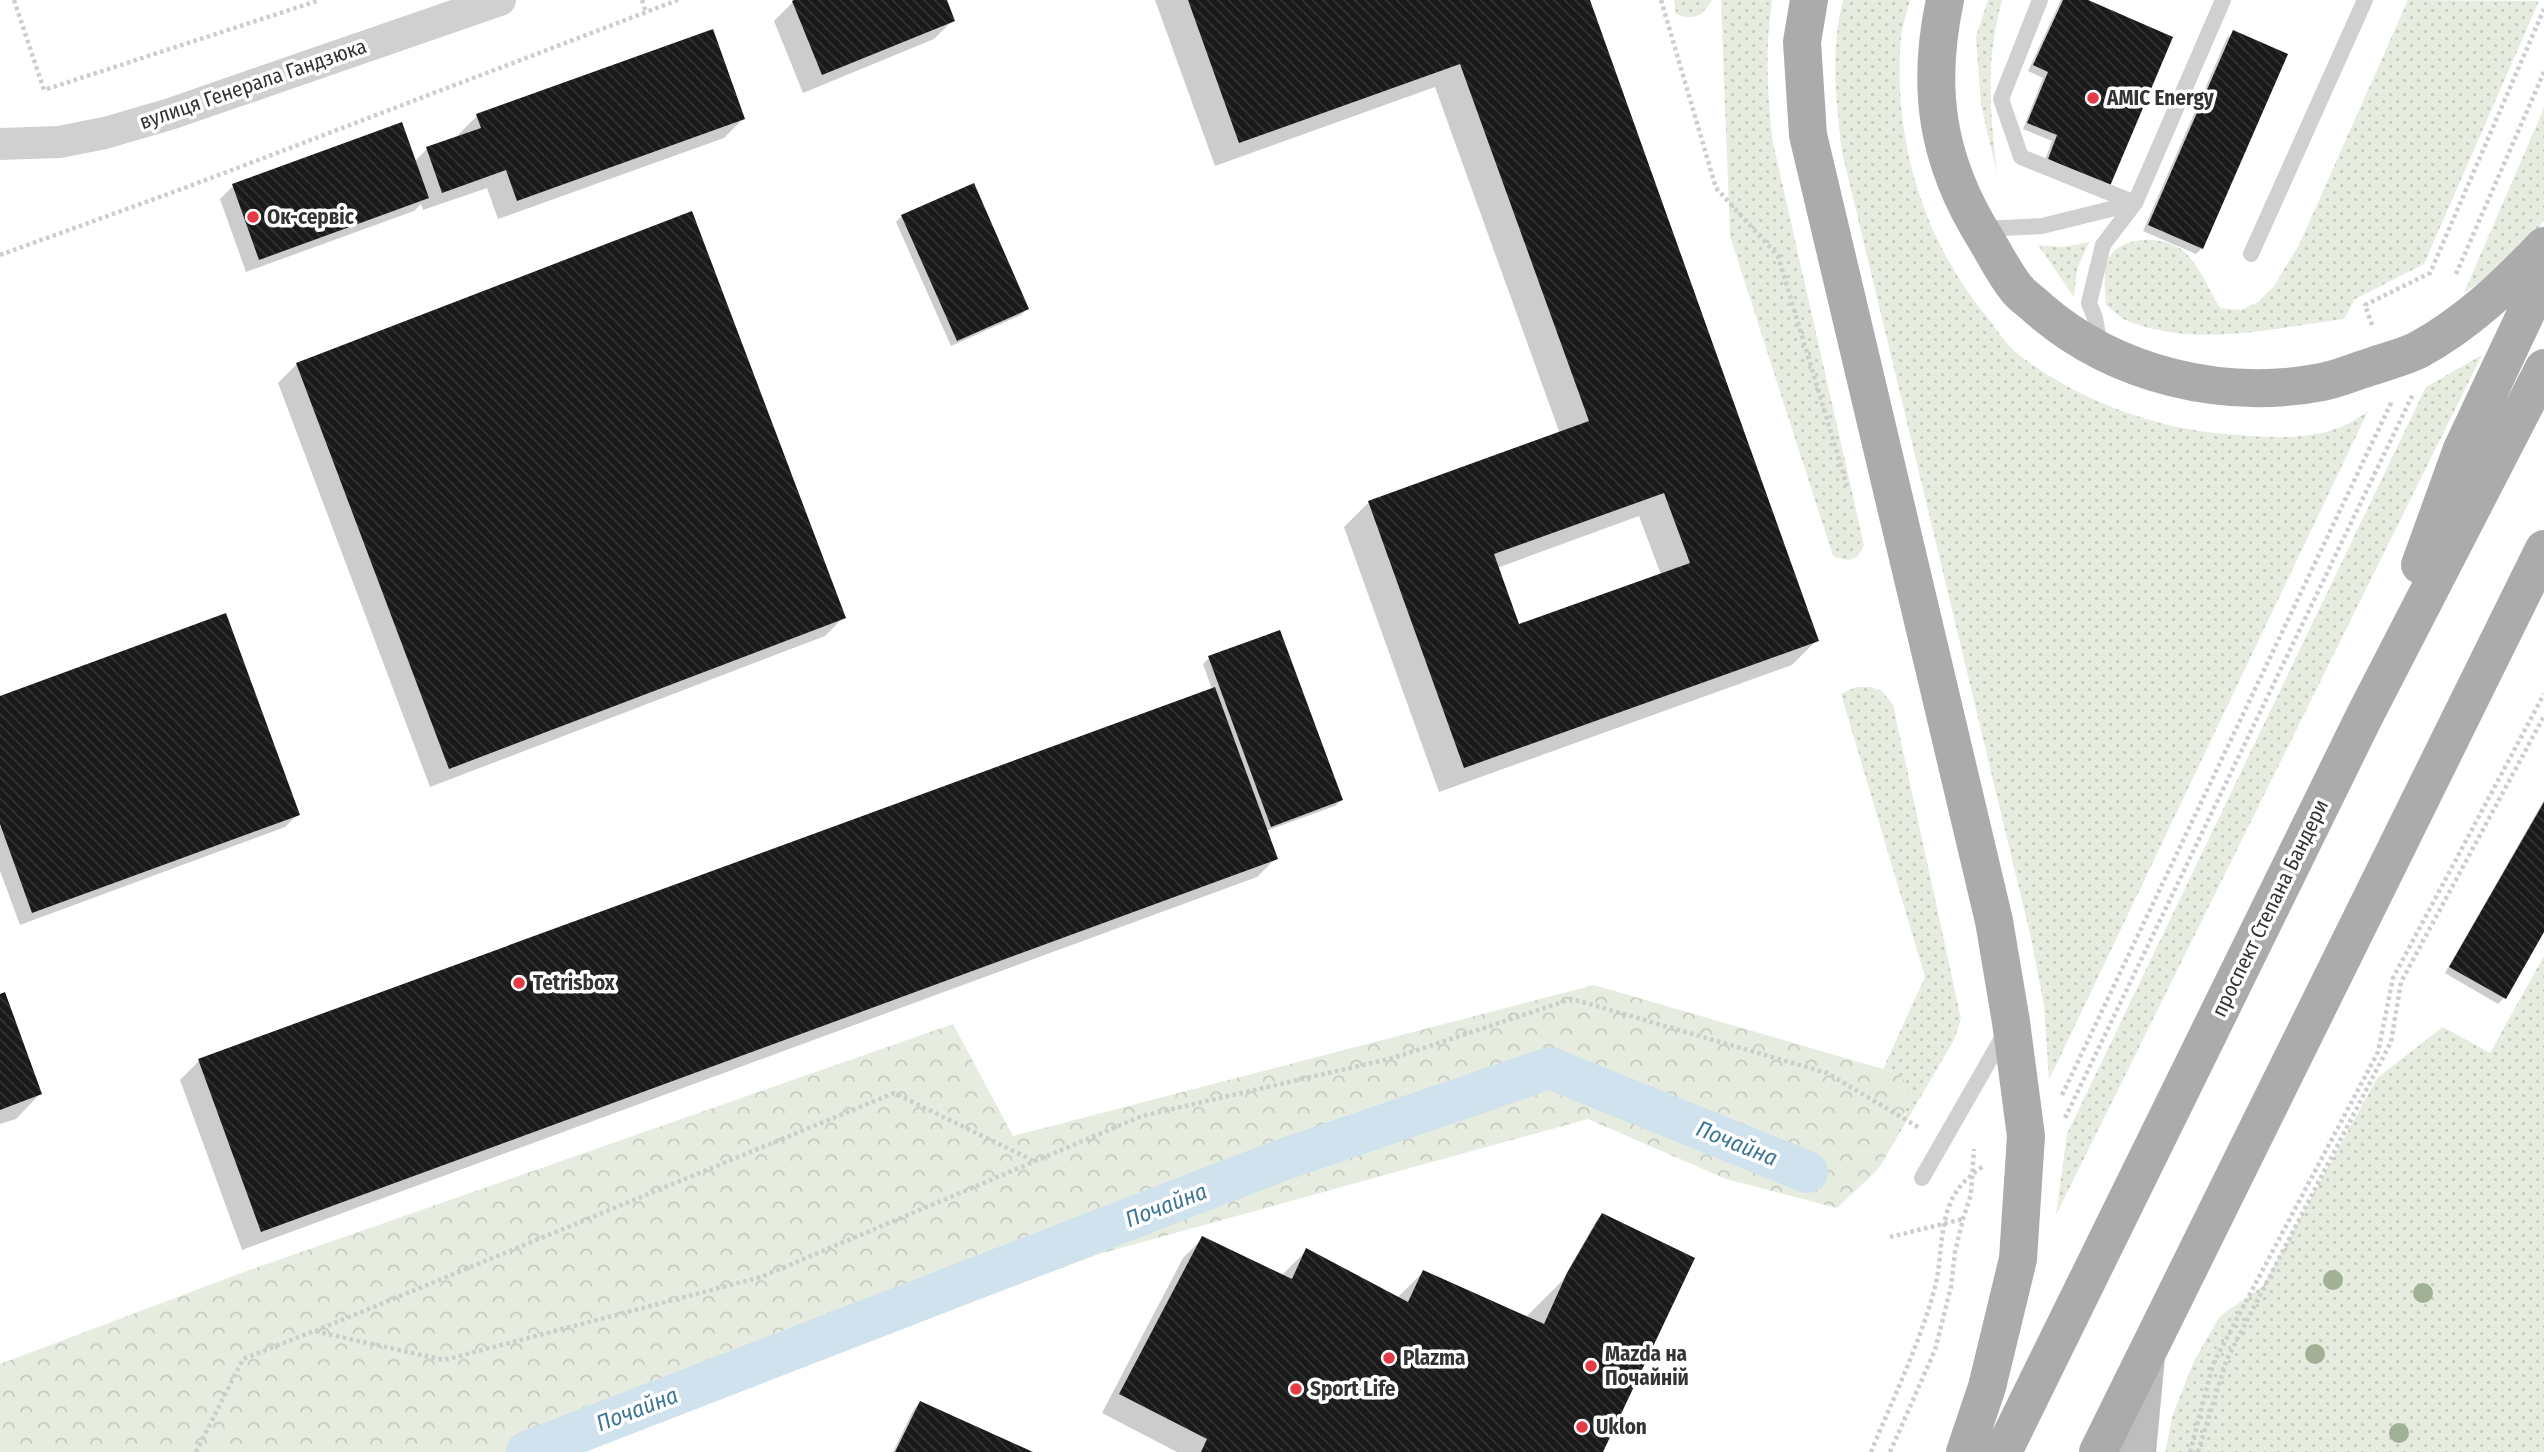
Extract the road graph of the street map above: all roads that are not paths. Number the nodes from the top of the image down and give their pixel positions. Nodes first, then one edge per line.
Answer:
1 (500, 0) edge
2 (1810, 0) edge
3 (1945, 0) edge
4 (2040, 0) edge
5 (2223, 0) edge
6 (2365, 0) edge
7 (0, 144) edge
8 (2136, 203) junction
9 (1979, 229) junction
10 (2544, 246) edge
11 (2251, 254) dead end
12 (2544, 275) edge
13 (2102, 353) junction
14 (2544, 368) edge
15 (2544, 549) edge
16 (2365, 715) junction
17 (2011, 1022) junction
18 (1922, 1178) dead end
19 (2147, 1351) junction
20 (1965, 1452) edge
21 (2003, 1452) edge
22 (2098, 1452) edge
23 (2137, 1452) edge

1 - 7 street, вулиця Генерала Гандзюка
2 - 17 main road
3 - 9 main road
4 - 8 lane
5 - 8 lane
6 - 11 lane
8 - 9 lane
8 - 13 lane
9 - 13 main road
10 - 13 main road
12 - 16 main road
14 - 16 main road, проспект Степана Бандери
15 - 19 main road
16 - 21 main road, проспект Степана Бандери
17 - 18 lane
17 - 20 main road
19 - 22 main road
19 - 23 main road

